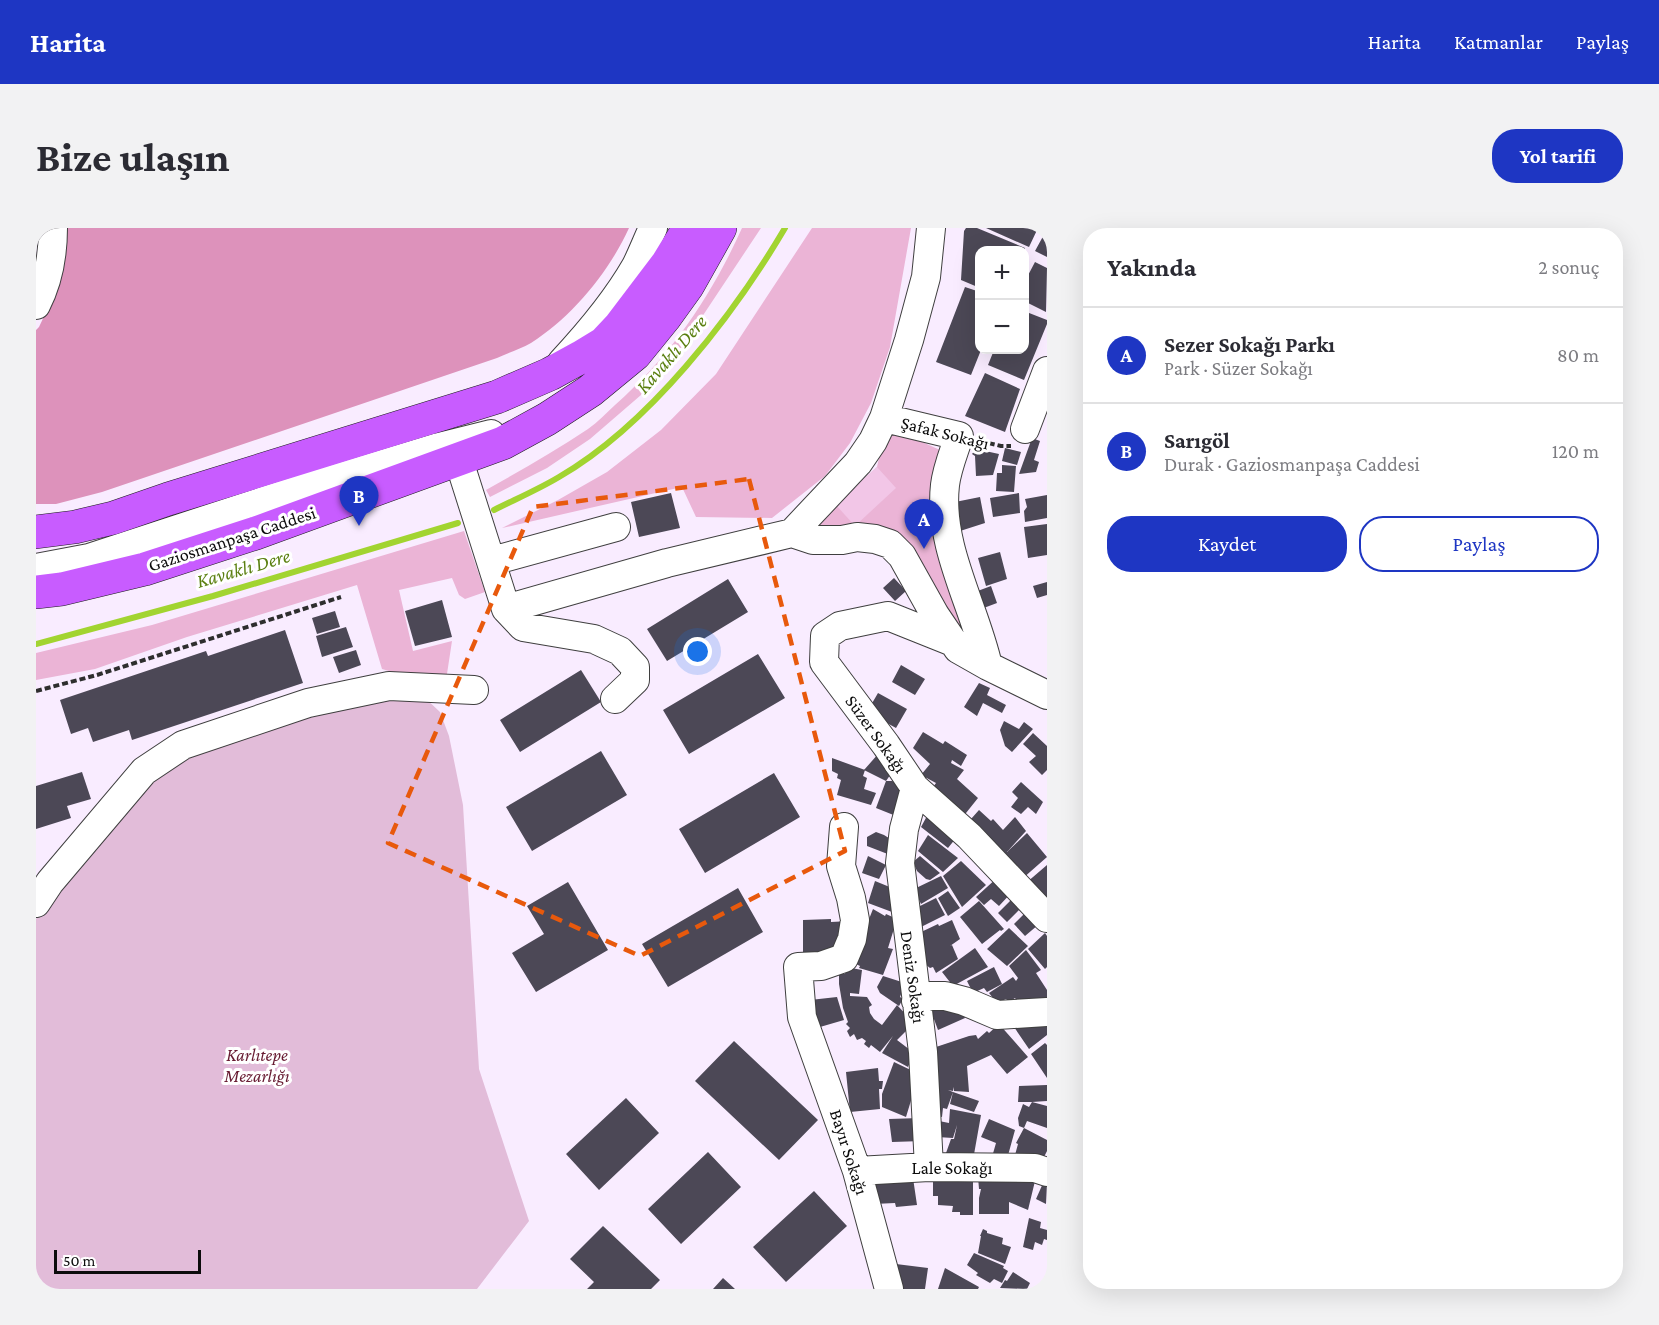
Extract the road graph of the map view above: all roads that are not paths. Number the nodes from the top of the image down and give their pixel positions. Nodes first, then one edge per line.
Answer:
1 (53, 228) edge
2 (653, 228) edge
3 (688, 228) edge
4 (720, 228) edge
5 (931, 228) edge
6 (36, 305) edge
7 (1047, 371) edge
8 (550, 374) junction
9 (884, 418) junction
10 (547, 419) junction
11 (1025, 429) road end
12 (459, 461) junction
13 (616, 527) dead end
14 (36, 532) edge
15 (792, 533) junction
16 (492, 561) junction
17 (36, 568) edge
18 (105, 579) junction
19 (36, 592) edge
20 (36, 604) edge
21 (506, 609) junction
22 (953, 642) junction
23 (988, 666) junction
24 (474, 690) dead end
25 (1047, 695) edge
26 (615, 699) dead end
27 (915, 788) junction
28 (844, 827) dead end
29 (41, 886) edge
30 (1047, 918) edge
31 (916, 1001) junction
32 (1047, 1012) edge
33 (929, 1167) junction
34 (857, 1170) junction
35 (1047, 1172) edge
36 (889, 1289) edge

1 - 6 street
2 - 8 street
3 - 8 main road
4 - 10 main road, Gaziosmanpaşa Caddesi
5 - 9 street, Şafak Sokağı
7 - 11 street
8 - 14 main road
9 - 15 street
9 - 23 street, Şafak Sokağı
10 - 12 main road, Gaziosmanpaşa Caddesi
10 - 17 street
12 - 16 street
12 - 18 main road, Gaziosmanpaşa Caddesi
13 - 16 street
15 - 21 street
15 - 22 street
16 - 21 street
18 - 19 main road, Gaziosmanpaşa Caddesi
18 - 20 main road
21 - 26 street
22 - 23 street
22 - 27 street, Süzer Sokağı
23 - 25 street
24 - 29 street
27 - 30 street, Süzer Sokağı
27 - 31 street, Deniz Sokağı
28 - 34 street, Bayır Sokağı
31 - 32 street
31 - 33 street, Deniz Sokağı
33 - 34 street, Lale Sokağı
33 - 35 street, Lale Sokağı
34 - 36 street, Bayır Sokağı

